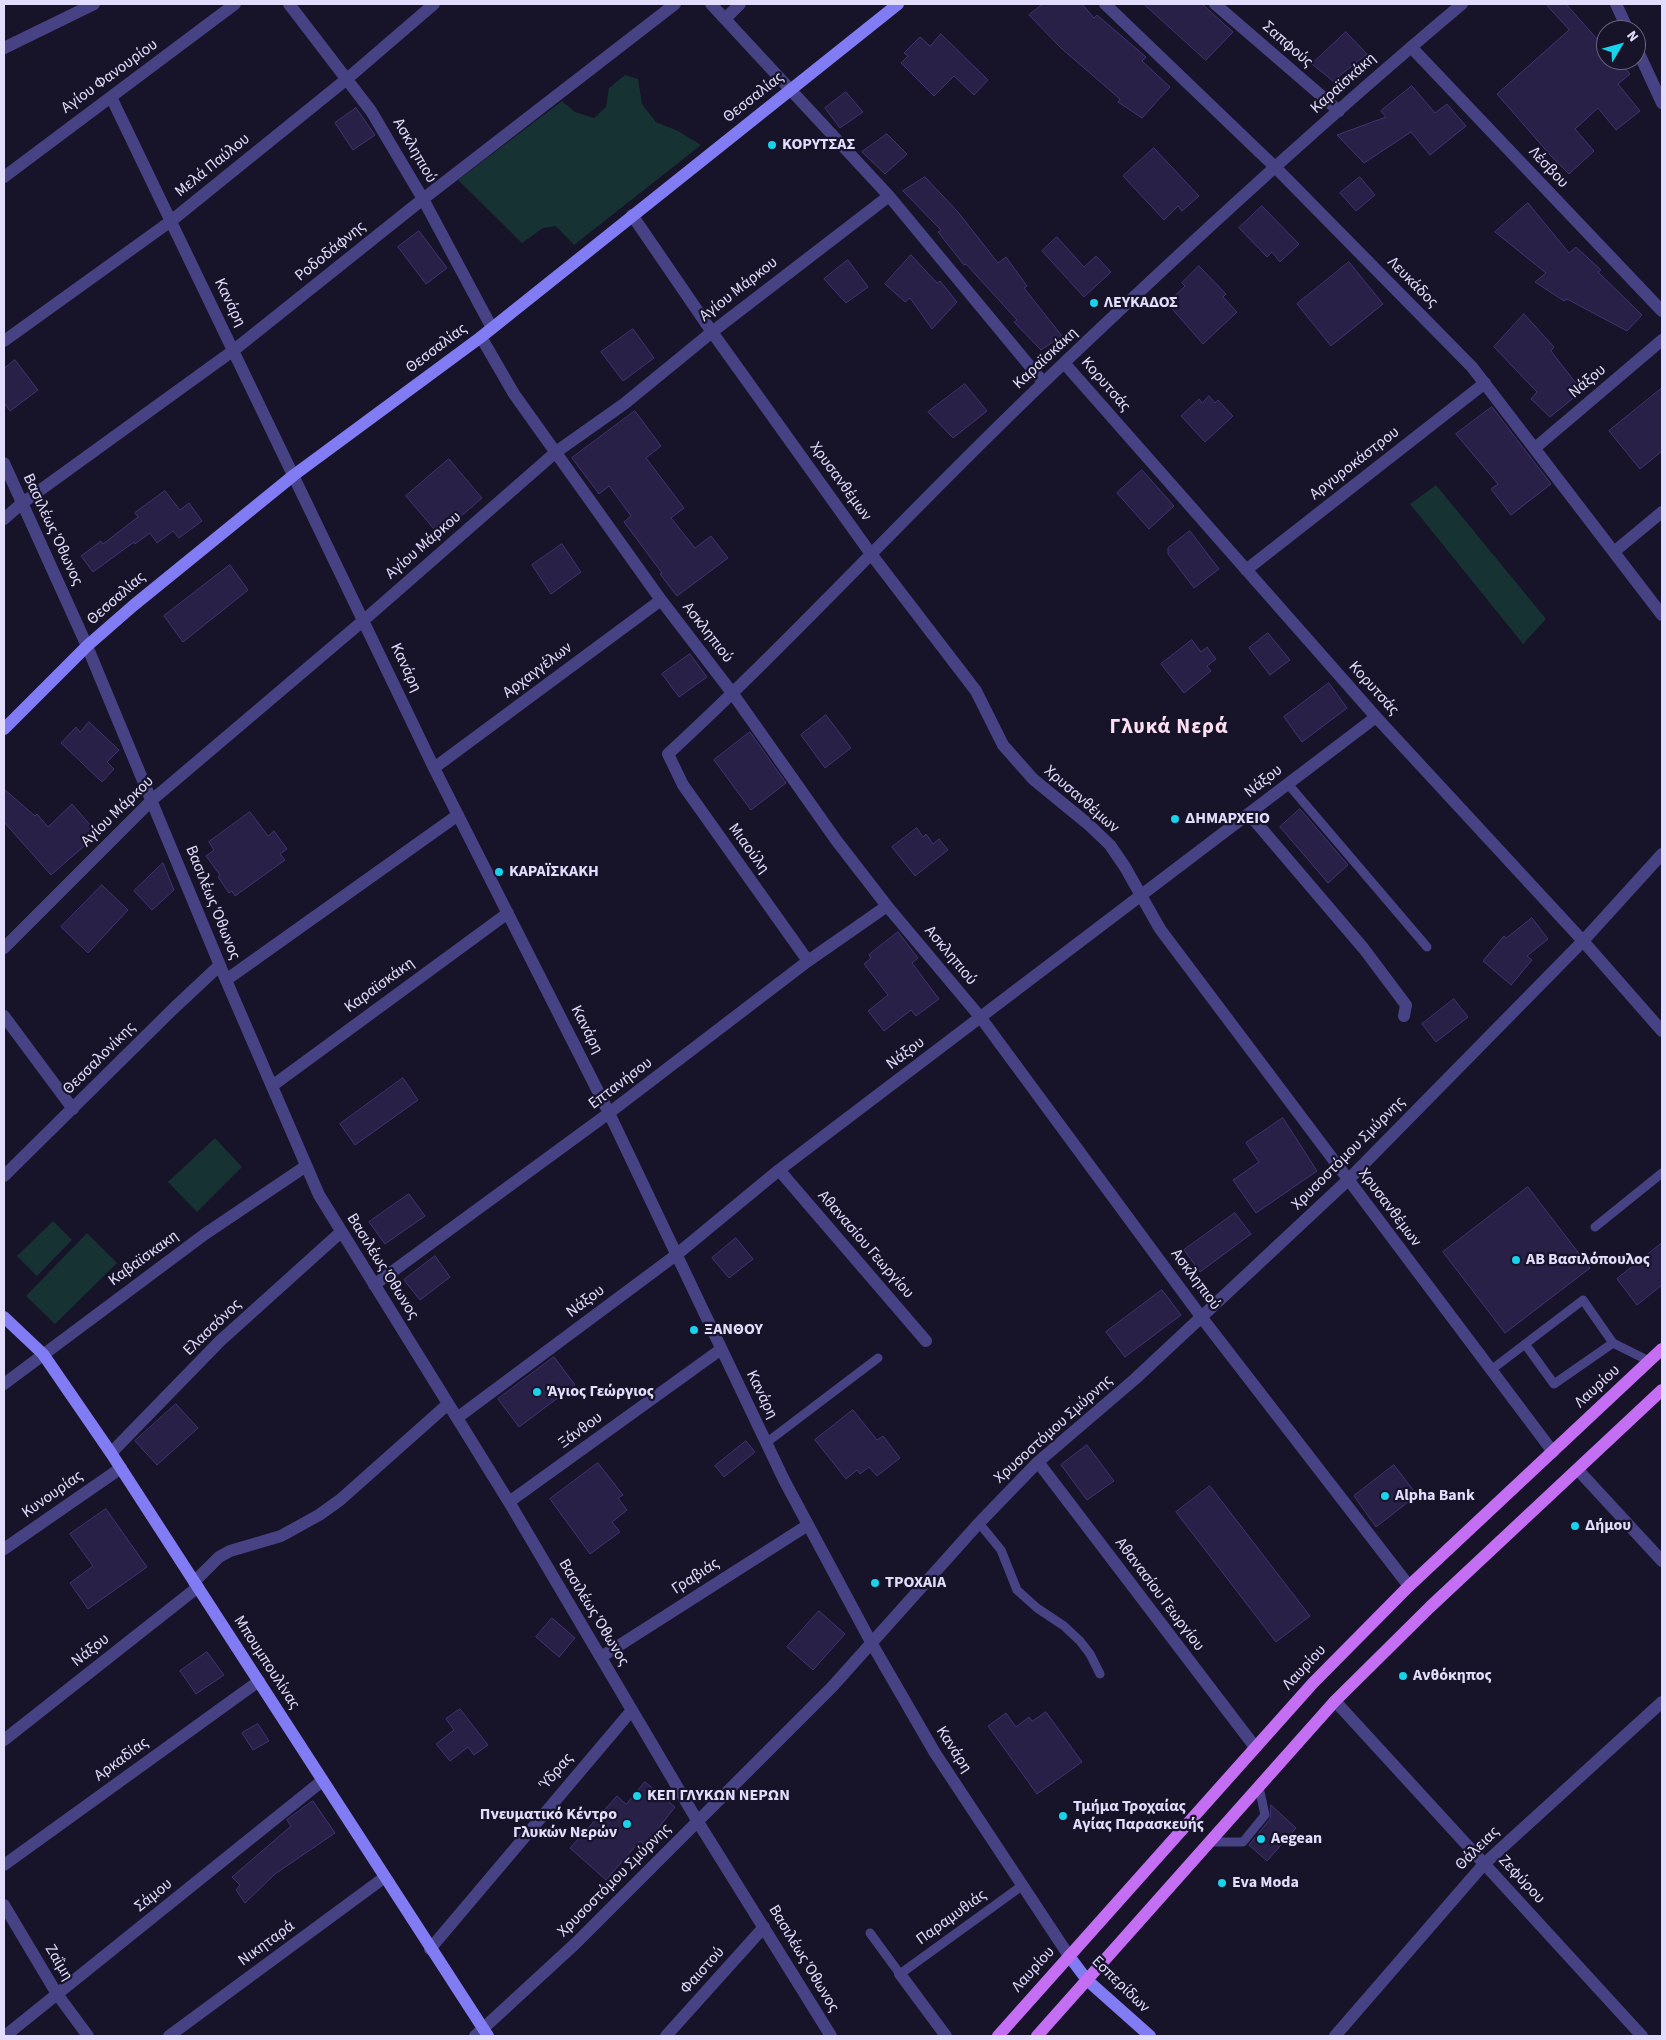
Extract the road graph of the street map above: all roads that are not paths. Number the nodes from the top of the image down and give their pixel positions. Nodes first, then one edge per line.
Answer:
1 (94, 4) edge
2 (236, 4) edge
3 (289, 4) edge
4 (434, 4) edge
5 (674, 4) edge
6 (711, 4) edge
7 (740, 4) edge
8 (898, 4) edge
9 (1105, 4) edge
10 (1215, 4) edge
11 (1462, 4) edge
12 (1616, 4) edge
13 (725, 19) junction
14 (1623, 20) edge
15 (1411, 47) junction
16 (4, 48) edge
17 (1646, 69) edge
18 (348, 78) junction
19 (791, 90) junction
20 (111, 98) junction
21 (1662, 103) edge
22 (1339, 111) junction
23 (1275, 167) junction
24 (4, 177) edge
25 (890, 196) junction
26 (423, 199) junction
27 (632, 215) junction
28 (171, 221) junction
29 (1662, 312) edge
30 (492, 328) junction
31 (712, 332) junction
32 (481, 337) junction
33 (1662, 340) edge
34 (4, 341) edge
35 (234, 350) junction
36 (1064, 364) junction
37 (1044, 382) junction
38 (1485, 384) junction
39 (1535, 448) junction
40 (556, 452) junction
41 (4, 463) edge
42 (294, 475) junction
43 (21, 504) junction
44 (1662, 512) edge
45 (4, 519) edge
46 (1616, 552) junction
47 (871, 554) junction
48 (1246, 570) junction
49 (661, 600) junction
50 (1662, 615) edge
51 (364, 620) junction
52 (87, 646) junction
53 (733, 694) junction
54 (1376, 717) junction
55 (4, 729) edge
56 (668, 754) joint
57 (434, 768) junction
58 (1288, 784) junction
59 (152, 800) junction
60 (1249, 814) junction
61 (458, 815) junction
62 (1662, 854) edge
63 (1141, 897) junction
64 (886, 906) junction
65 (508, 913) junction
66 (1582, 941) junction
67 (1427, 947) dead end
68 (4, 948) edge
69 (808, 960) junction
70 (220, 965) junction
71 (226, 980) junction
72 (4, 1016) edge
73 (1404, 1016) dead end
74 (981, 1018) junction
75 (1662, 1031) edge
76 (272, 1086) junction
77 (73, 1109) junction
78 (609, 1113) junction
79 (306, 1166) junction
80 (780, 1170) junction
81 (1662, 1173) edge
82 (4, 1176) edge
83 (1348, 1180) junction
84 (1595, 1227) dead end
85 (341, 1232) junction
86 (676, 1255) junction
87 (374, 1285) junction
88 (4, 1317) edge
89 (1202, 1318) junction
90 (926, 1341) dead end
91 (1613, 1343) junction
92 (1525, 1344) junction
93 (1662, 1349) edge
94 (720, 1350) junction
95 (43, 1354) junction
96 (878, 1358) dead end
97 (1649, 1361) junction
98 (1491, 1370) junction
99 (4, 1384) edge
100 (1662, 1390) edge
101 (448, 1404) junction
102 (457, 1418) junction
103 (766, 1443) junction
104 (1553, 1452) junction
105 (112, 1453) junction
106 (1038, 1462) junction
107 (121, 1468) junction
108 (1578, 1470) junction
109 (509, 1502) junction
110 (979, 1523) junction
111 (808, 1524) junction
112 (4, 1549) edge
113 (1662, 1561) edge
114 (196, 1584) junction
115 (1409, 1586) junction
116 (872, 1644) junction
117 (600, 1657) junction
118 (1100, 1674) dead end
119 (258, 1681) junction
120 (1335, 1701) junction
121 (1662, 1702) edge
122 (632, 1710) junction
123 (4, 1740) edge
124 (1255, 1748) junction
125 (322, 1781) junction
126 (1259, 1787) junction
127 (698, 1822) junction
128 (1210, 1842) junction
129 (1484, 1864) junction
130 (4, 1865) edge
131 (385, 1878) junction
132 (1023, 1886) junction
133 (4, 1905) edge
134 (764, 1926) junction
135 (870, 1933) dead end
136 (430, 1949) junction
137 (1069, 1956) junction
138 (900, 1974) junction
139 (1087, 1980) junction
140 (57, 1994) junction
141 (482, 2034) edge
142 (5, 2036) edge
143 (88, 2036) edge
144 (169, 2036) edge
145 (666, 2036) edge
146 (831, 2036) edge
147 (946, 2036) edge
148 (998, 2036) edge
149 (1037, 2036) edge
150 (1150, 2036) edge
151 (1335, 2036) edge
152 (1642, 2036) edge

1 - 16 street
2 - 20 street, Αγίου Φανουρίου
3 - 18 street, Ασκληπιού
4 - 18 street, Μελά Παύλου
5 - 26 street, Ροδοδάφνης
6 - 13 street
7 - 13 street
8 - 19 street, Θεσσαλίας
9 - 23 street, Λευκάδος
10 - 22 street, Σαπφούς
11 - 15 street, Καραϊσκάκη
12 - 14 street
13 - 19 street
15 - 22 street, Καραϊσκάκη
15 - 29 street, Λέσβου
17 - 21 street
18 - 26 street, Ασκληπιού
18 - 28 street, Μελά Παύλου
19 - 25 street
19 - 27 street, Θεσσαλίας
20 - 24 street, Αγίου Φανουρίου
20 - 28 street, Κανάρη
22 - 23 street, Καραϊσκάκη
23 - 36 street, Καραϊσκάκη
23 - 38 street, Λευκάδος
25 - 31 street, Αγίου Μάρκου
25 - 37 street
26 - 30 street, Ασκληπιού
26 - 35 street, Ροδοδάφνης
27 - 30 street, Θεσσαλίας
27 - 31 street, Χρυσανθέμων
28 - 34 street, Μελά Παύλου
28 - 35 street, Κανάρη
30 - 32 street, Θεσσαλίας
31 - 40 street, Αγίου Μάρκου
31 - 47 street, Χρυσανθέμων
32 - 40 street, Ασκληπιού
32 - 42 street, Θεσσαλίας
33 - 39 street, Νάξου
35 - 42 street, Κανάρη
35 - 43 street, Ροδοδάφνης
36 - 37 street, Καραϊσκάκη
36 - 48 street, Κορυτσάς
37 - 47 street, Καραϊσκάκη
38 - 39 street, Λευκάδος
38 - 48 street, Αργυροκάστρου
39 - 46 street, Λευκάδος
40 - 49 street, Ασκληπιού
40 - 51 street, Αγίου Μάρκου
41 - 43 street, Βασιλέως Όθωνος
42 - 51 street, Κανάρη
42 - 52 street, Θεσσαλίας
43 - 45 street, Ροδοδάφνης
43 - 52 street, Βασιλέως Όθωνος
44 - 46 street
46 - 50 street, Λευκάδος
47 - 53 street, Καραϊσκάκη
47 - 63 street, Χρυσανθέμων
48 - 54 street, Κορυτσάς
49 - 53 street, Ασκληπιού
49 - 57 street, Αρχαγγέλων
51 - 57 street, Κανάρη
51 - 59 street, Αγίου Μάρκου
52 - 55 street, Θεσσαλίας
52 - 59 street, Βασιλέως Όθωνος
53 - 56 street, Καραϊσκάκη
53 - 64 street, Ασκληπιού
54 - 58 street, Νάξου
54 - 66 street, Κορυτσάς
56 - 69 street, Μιαούλη
57 - 61 street, Κανάρη
58 - 60 street, Νάξου
58 - 67 lane
59 - 68 street, Αγίου Μάρκου
59 - 70 street, Βασιλέως Όθωνος
60 - 63 street, Νάξου
60 - 73 street
61 - 65 street, Κανάρη
61 - 71 street
62 - 66 street, Χρυσοστόμου Σμύρνης
63 - 74 street, Νάξου
63 - 83 street, Χρυσανθέμων
64 - 69 street, Επτανήσου
64 - 74 street, Ασκληπιού
65 - 76 street, Καραϊσκάκη
65 - 78 street, Κανάρη
66 - 75 street, Κορυτσάς
66 - 83 street, Χρυσοστόμου Σμύρνης
69 - 78 street, Επτανήσου
70 - 71 street, Βασιλέως Όθωνος
70 - 77 street, Θεσσαλονίκης
71 - 76 street, Βασιλέως Όθωνος
72 - 77 street
74 - 80 street, Νάξου
74 - 89 street, Ασκληπιού
76 - 79 street, Βασιλέως Όθωνος
77 - 82 street, Θεσσαλονίκης
78 - 86 street, Κανάρη
78 - 87 street, Επτανήσου
79 - 85 street, Βασιλέως Όθωνος
79 - 95 street, Καβαϊσκακη
80 - 86 street, Νάξου
80 - 90 street, Αθανασίου Γεωργίου
81 - 84 lane
83 - 89 street, Χρυσοστόμου Σμύρνης
83 - 98 street, Χρυσανθέμων
85 - 87 street, Βασιλέως Όθωνος
85 - 105 street, Ελασσόνος
86 - 94 street, Κανάρη
86 - 102 street, Νάξου
87 - 101 street, Βασιλέως Όθωνος
88 - 95 street, Μπουμπουλίνας
89 - 106 street, Χρυσοστόμου Σμύρνης
89 - 115 street, Ασκληπιού
91 - 92 lane
91 - 92 lane
91 - 97 lane
92 - 98 lane
93 - 97 main road, Λαυρίου
94 - 103 street, Κανάρη
94 - 109 street, Ξάνθου
95 - 99 street, Καβαϊσκακη
95 - 105 street, Μπουμπουλίνας
96 - 103 lane
97 - 104 main road, Λαυρίου
98 - 104 street, Χρυσανθέμων
100 - 108 main road
101 - 102 street, Βασιλέως Όθωνος
101 - 114 street, Νάξου
102 - 109 street, Βασιλέως Όθωνος
103 - 111 street, Κανάρη
104 - 115 main road, Λαυρίου
105 - 107 street, Μπουμπουλίνας
106 - 110 street, Χρυσοστόμου Σμύρνης
106 - 124 street, Αθανασίου Γεωργίου
107 - 112 street, Κυνουρίας
107 - 114 street, Μπουμπουλίνας
108 - 113 street
108 - 120 main road
109 - 117 street, Βασιλέως Όθωνος
110 - 116 street, Χρυσοστόμου Σμύρνης
110 - 118 lane
111 - 116 street, Κανάρη
111 - 117 street, Γραβιάς
114 - 119 street, Μπουμπουλίνας
114 - 123 street, Νάξου
115 - 124 main road, Λαυρίου
116 - 127 street, Χρυσοστόμου Σμύρνης
116 - 132 street, Κανάρη
117 - 122 street, Βασιλέως Όθωνος
119 - 125 street, Μπουμπουλίνας
119 - 130 street, Αρκαδίας
120 - 126 main road
120 - 129 street, Ζεφύρου
121 - 129 street, Θάλειας
122 - 127 street, Βασιλέως Όθωνος
122 - 136 street, Ύδρας
124 - 137 main road, Λαυρίου
125 - 131 street, Μπουμπουλίνας
125 - 140 street, Σάμου
126 - 128 main road
126 - 128 lane
127 - 134 street, Βασιλέως Όθωνος
127 - 141 street, Χρυσοστόμου Σμύρνης
128 - 139 main road
129 - 151 street, Θάλειας
129 - 152 street, Ζεφύρου
131 - 136 street, Μπουμπουλίνας
131 - 144 street, Νικηταρά
132 - 137 street, Κανάρη
132 - 138 lane, Παραμυθιάς
133 - 140 street, Ζαΐμη
134 - 145 street, Φαιστού
134 - 146 street, Βασιλέως Όθωνος
135 - 138 lane
136 - 141 street, Μπουμπουλίνας
137 - 139 street, Εσπερίδων
137 - 148 main road, Λαυρίου
138 - 147 street
139 - 149 main road
139 - 150 street, Εσπερίδων
140 - 142 street, Σάμου
140 - 143 street, Ζαΐμη

